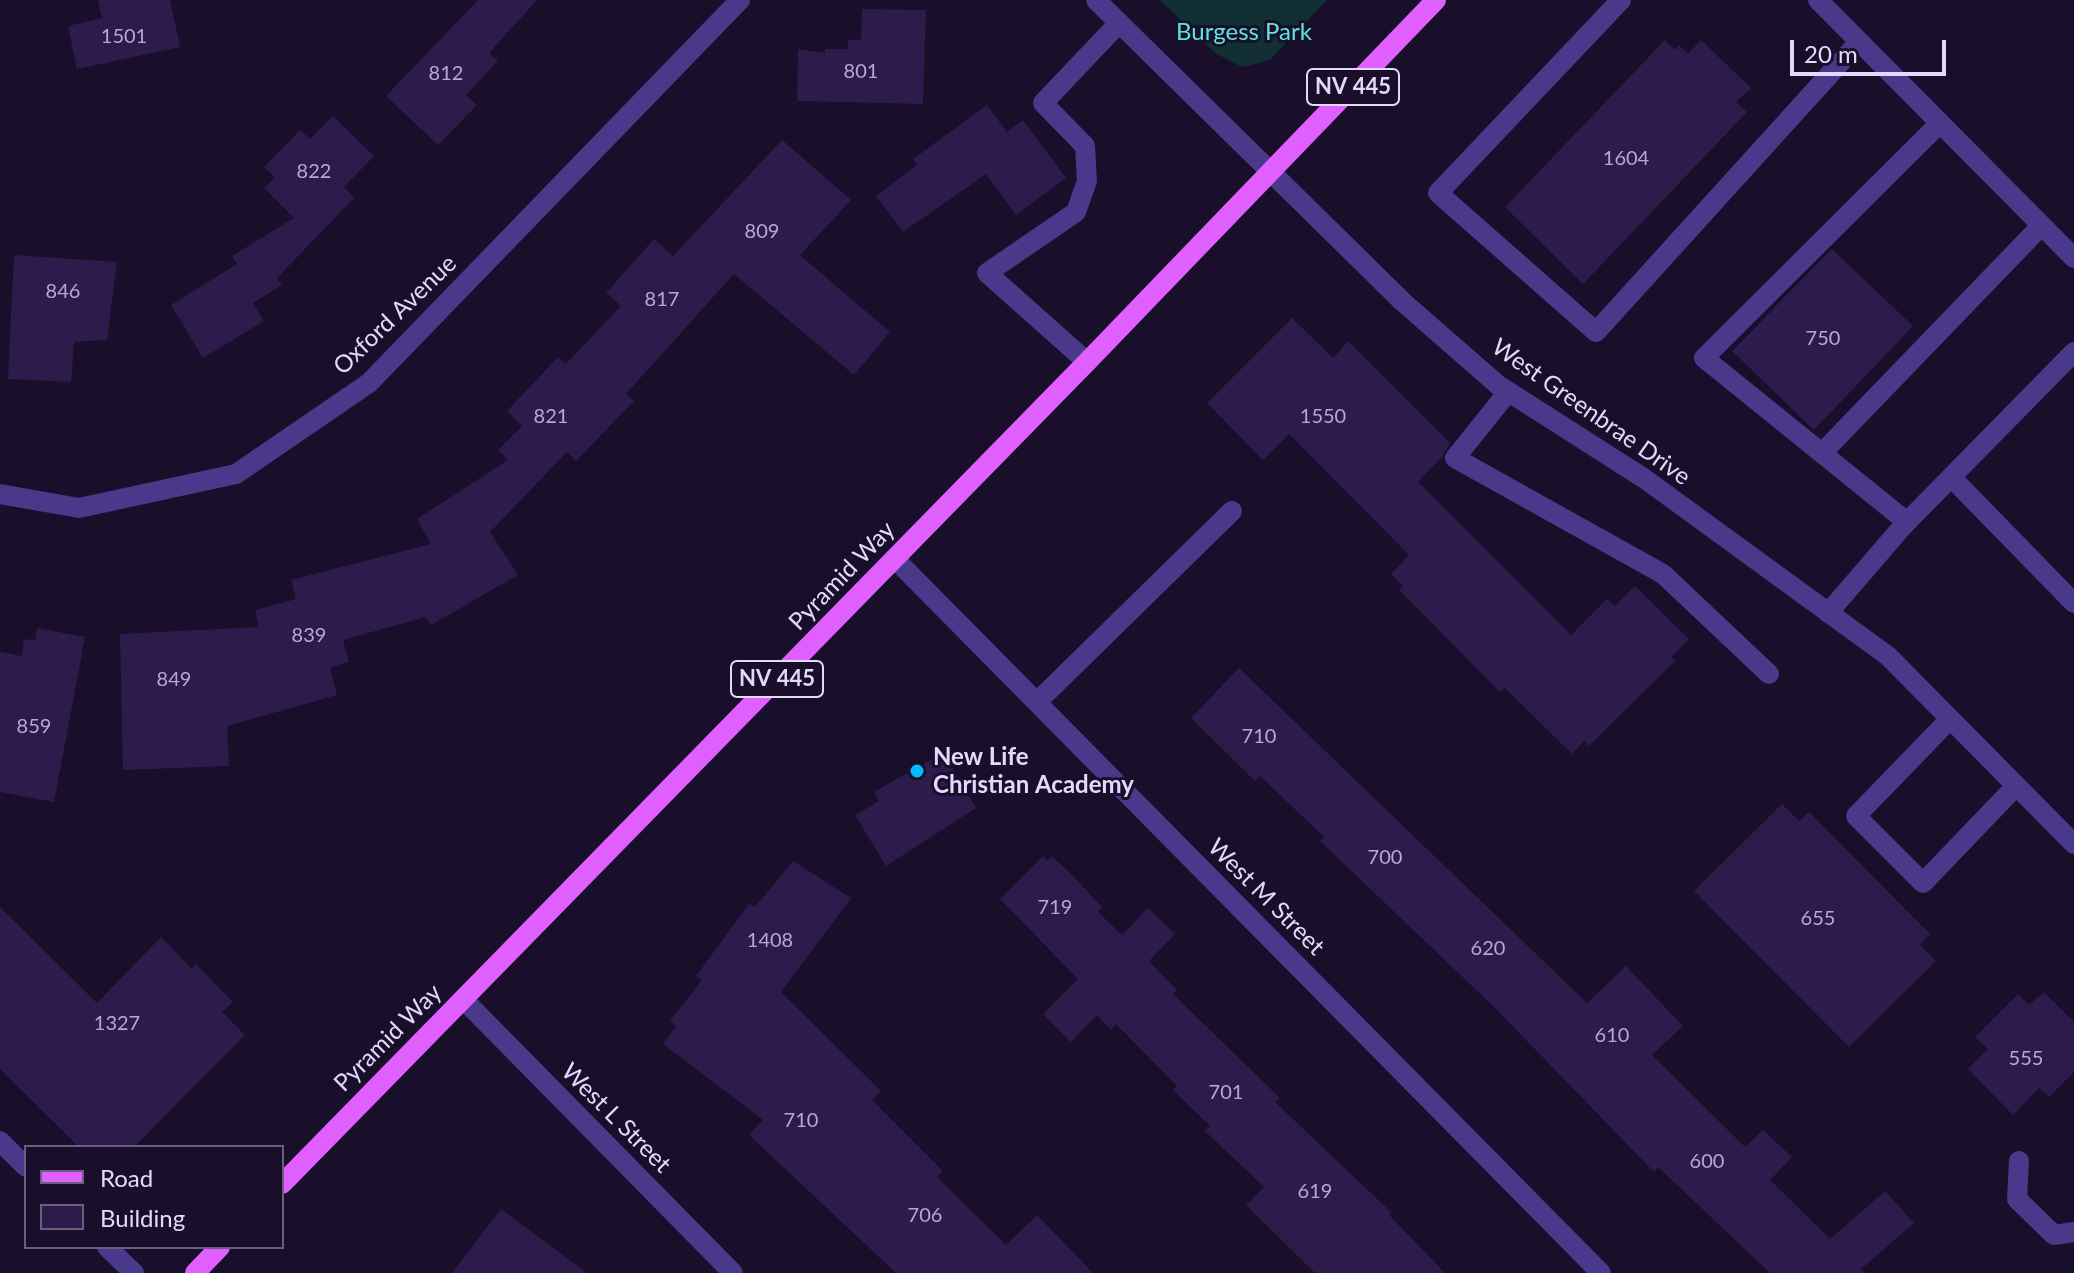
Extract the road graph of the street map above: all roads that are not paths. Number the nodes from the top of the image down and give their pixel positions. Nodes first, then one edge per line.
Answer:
1 (740, 0) edge
2 (1096, 0) edge
3 (1436, 0) edge
4 (1621, 0) edge
5 (1818, 0) edge
6 (1119, 23) junction
7 (1859, 42) junction
8 (1938, 125) junction
9 (1270, 174) junction
10 (2041, 226) junction
11 (2074, 258) edge
12 (2074, 352) edge
13 (1087, 362) junction
14 (1508, 392) junction
15 (1822, 453) junction
16 (1952, 478) junction
17 (0, 494) edge
18 (1232, 511) dead end
19 (1907, 522) junction
20 (895, 559) junction
21 (2074, 603) edge
22 (1828, 613) junction
23 (1769, 674) dead end
24 (1037, 702) junction
25 (1950, 719) junction
26 (2016, 786) junction
27 (2074, 844) edge
28 (463, 999) junction
29 (0, 1141) edge
30 (2019, 1161) dead end
31 (24, 1165) edge
32 (284, 1182) edge
33 (2074, 1232) edge
34 (109, 1249) edge
35 (218, 1249) edge
36 (134, 1273) edge
37 (195, 1273) edge
38 (733, 1273) edge
39 (1601, 1273) edge

1 - 17 street, Oxford Avenue
2 - 6 street, West Greenbrae Drive
3 - 9 main road, Pyramid Way / NV 445
4 - 7 street
5 - 7 street
6 - 9 street, West Greenbrae Drive
6 - 13 street
7 - 8 street
8 - 10 street
8 - 15 street
9 - 13 main road, Pyramid Way / NV 445
9 - 14 street, West Greenbrae Drive
10 - 11 street
10 - 15 street
12 - 16 street
13 - 20 main road, Pyramid Way / NV 445
14 - 22 street, West Greenbrae Drive
14 - 23 street
15 - 19 street
16 - 19 street
16 - 21 street
18 - 24 street
19 - 22 street
20 - 24 street, West M Street
20 - 28 main road, Pyramid Way / NV 445
22 - 25 street, West Greenbrae Drive
24 - 39 street, West M Street
25 - 26 street, West Greenbrae Drive
25 - 26 street
26 - 27 street, West Greenbrae Drive
28 - 32 main road, Pyramid Way / NV 445
28 - 38 street, West L Street
29 - 31 street
30 - 33 street
34 - 36 street
35 - 37 main road

